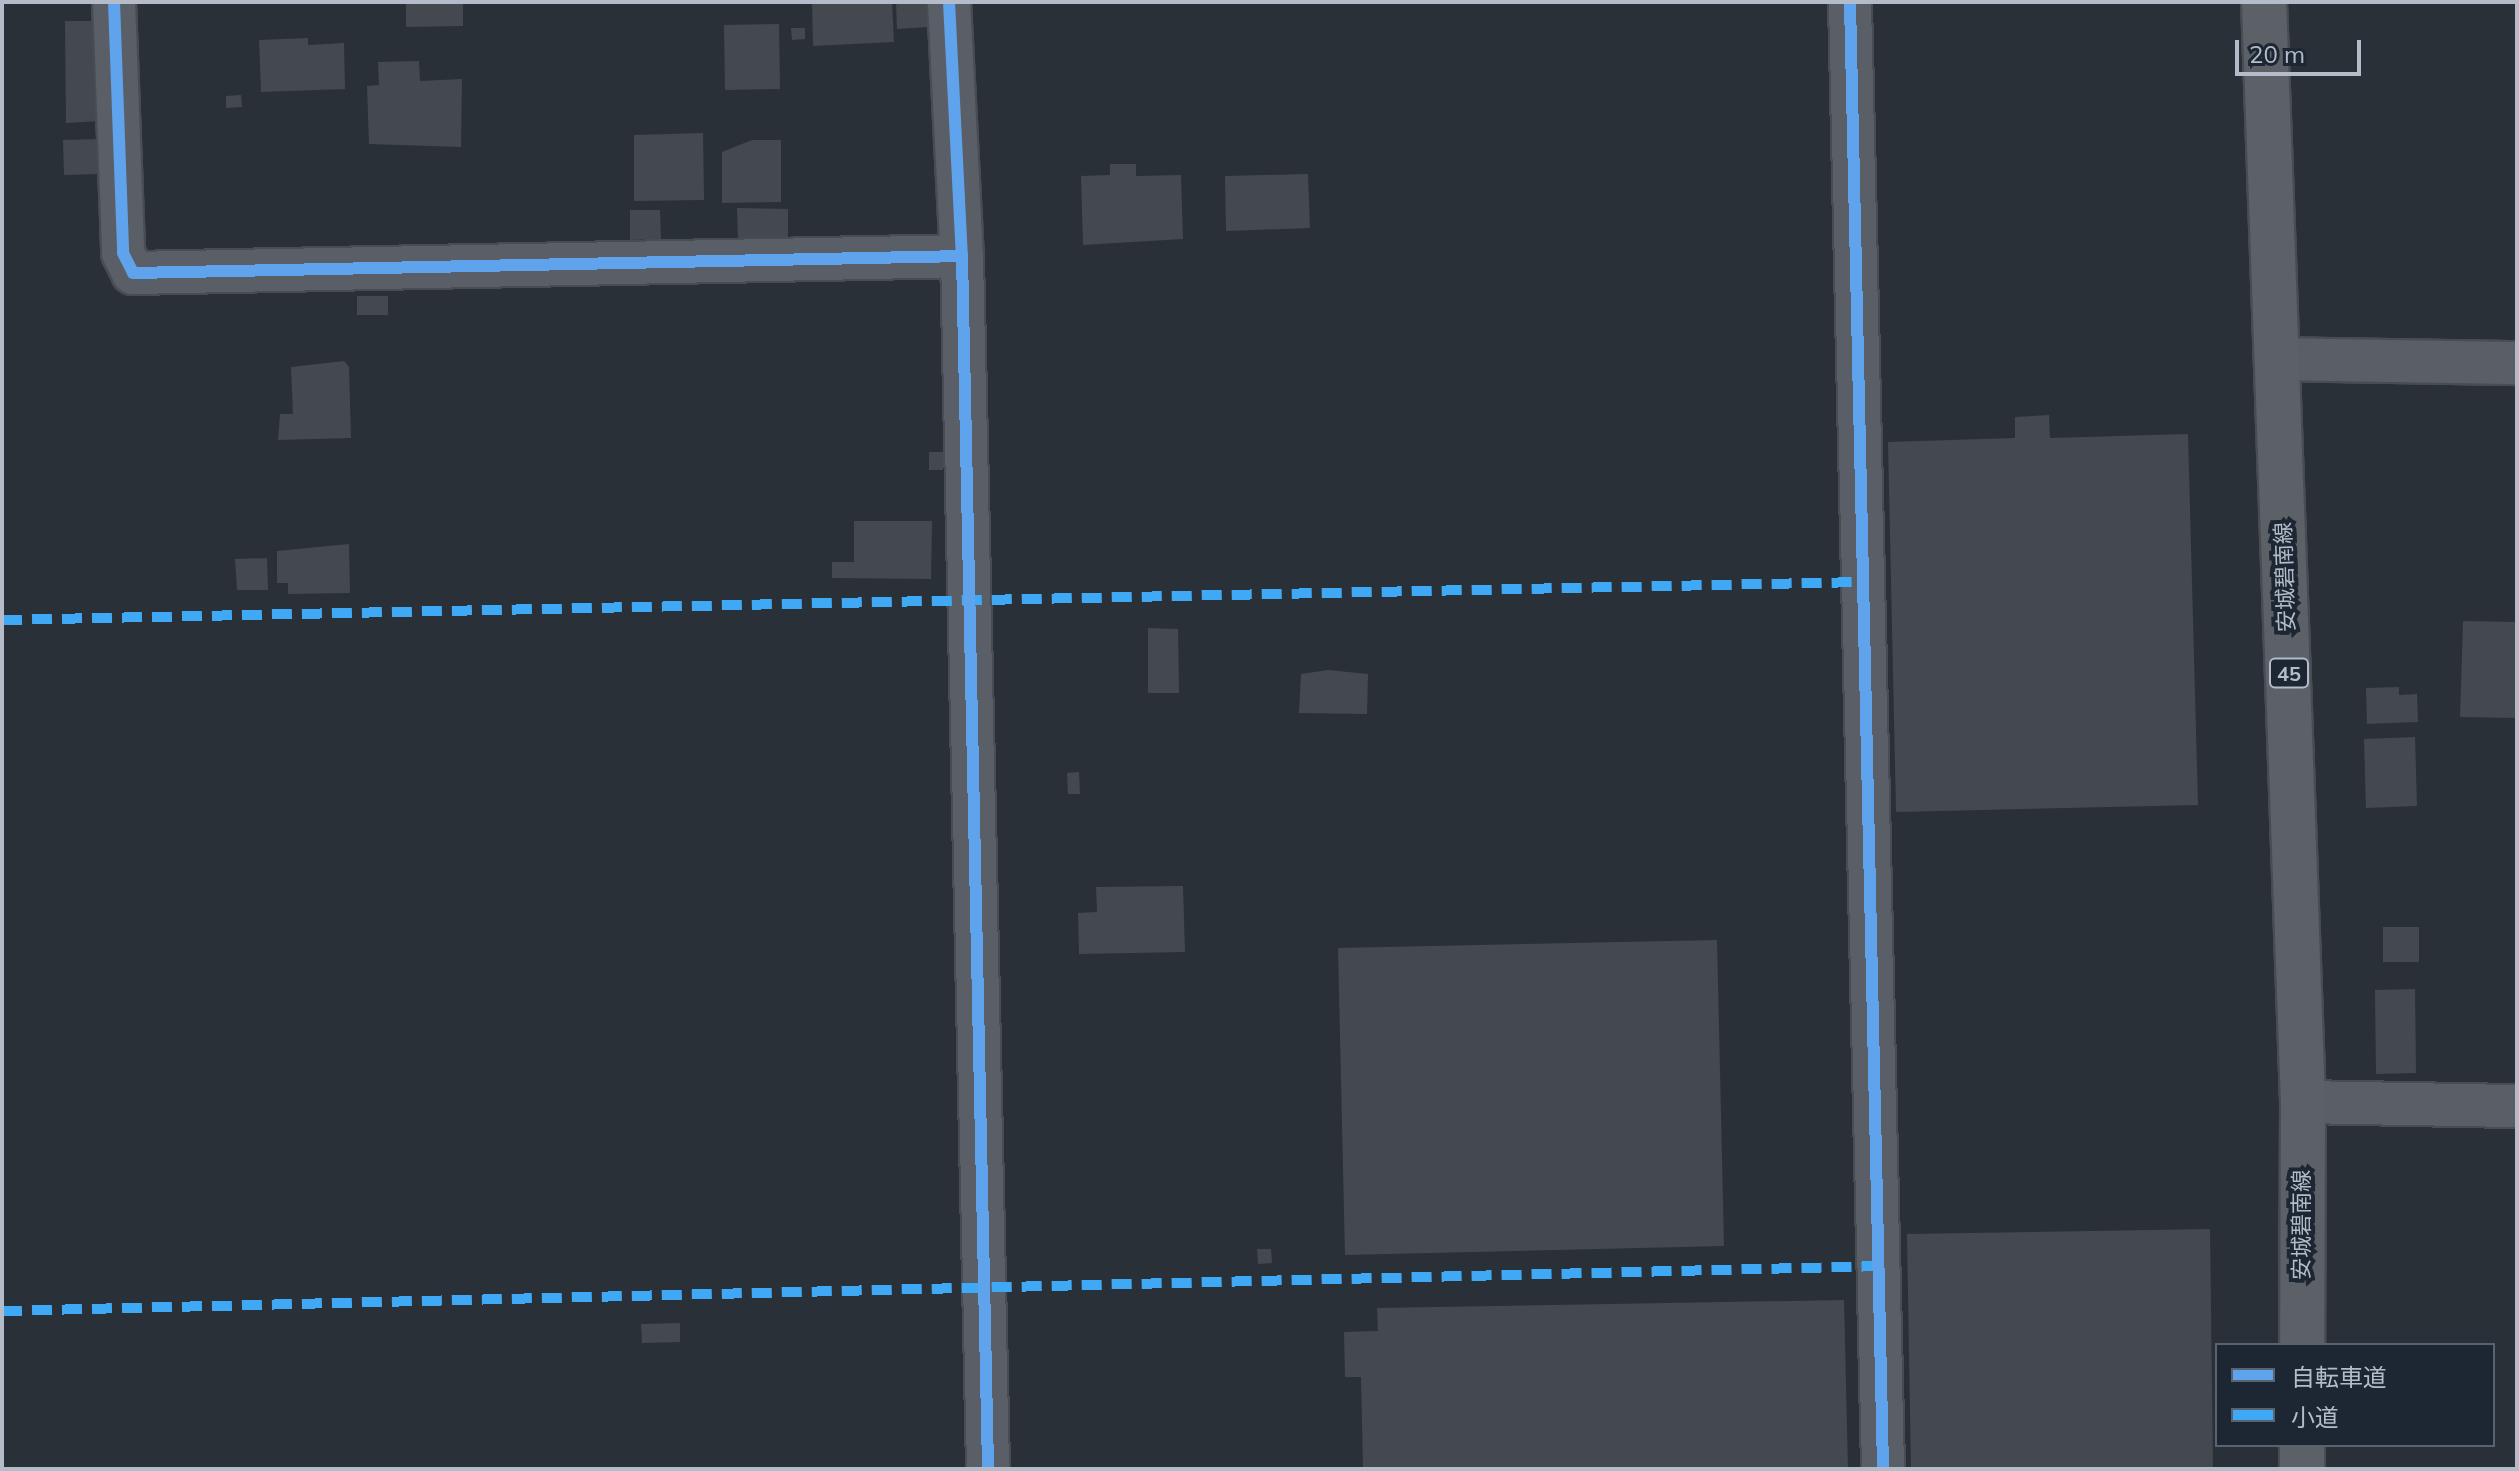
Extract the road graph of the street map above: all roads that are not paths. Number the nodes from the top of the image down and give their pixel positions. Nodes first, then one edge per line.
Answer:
1 (114, 2) edge
2 (949, 2) edge
3 (1850, 2) edge
4 (2264, 2) edge
5 (962, 256) junction
6 (2278, 359) junction
7 (2517, 363) edge
8 (2303, 1102) junction
9 (2517, 1106) edge
10 (2302, 1343) edge
11 (2302, 1447) edge
12 (988, 1469) edge
13 (1883, 1469) edge
14 (2302, 1469) edge

1 - 5 street
2 - 5 street
3 - 13 street
4 - 6 main road, 安城碧南線 / 45
5 - 12 street
6 - 7 street
6 - 8 main road, 安城碧南線 / 45
8 - 9 street
8 - 10 main road, 安城碧南線 / 45
11 - 14 main road

